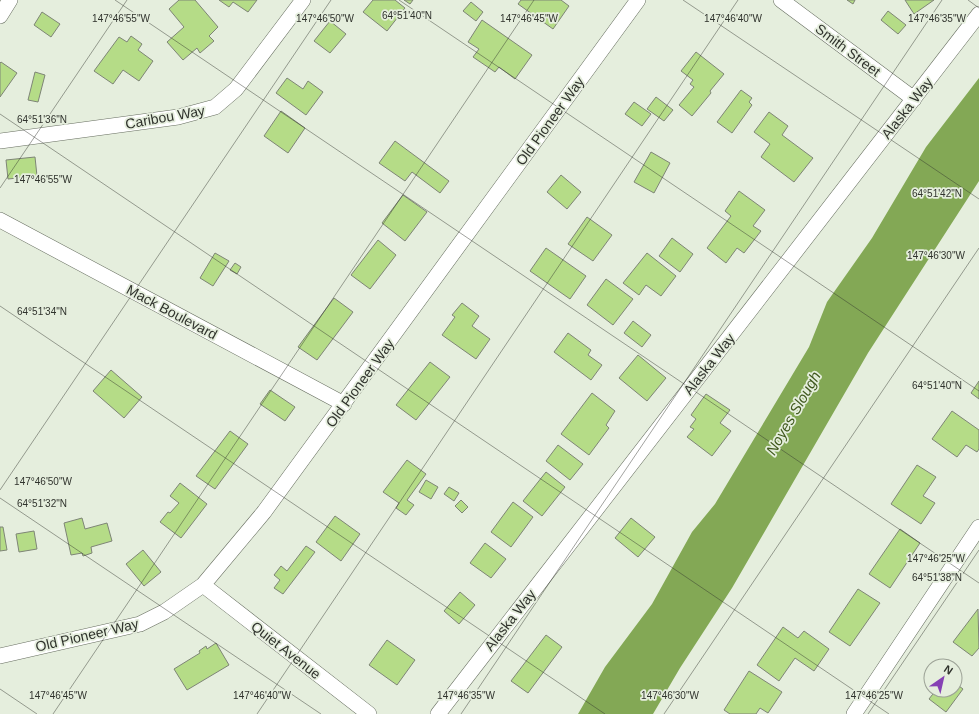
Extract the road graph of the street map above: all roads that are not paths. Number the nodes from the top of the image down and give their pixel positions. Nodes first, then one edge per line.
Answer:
1 (10, 0) edge
2 (303, 0) edge
3 (638, 0) edge
4 (781, 0) edge
5 (979, 14) edge
6 (0, 16) edge
7 (914, 99) junction
8 (0, 141) edge
9 (0, 220) edge
10 (344, 404) junction
11 (979, 527) edge
12 (203, 585) junction
13 (0, 656) edge
14 (369, 714) edge
15 (438, 714) edge
16 (854, 714) edge

1 - 6 street
2 - 8 street, Caribou Way
3 - 10 street, Old Pioneer Way
4 - 7 street, Smith Street
5 - 7 street, Alaska Way
7 - 15 street, Alaska Way
9 - 10 street, Mack Boulevard
10 - 12 street, Old Pioneer Way
11 - 16 street
12 - 13 street, Old Pioneer Way
12 - 14 street, Quiet Avenue

